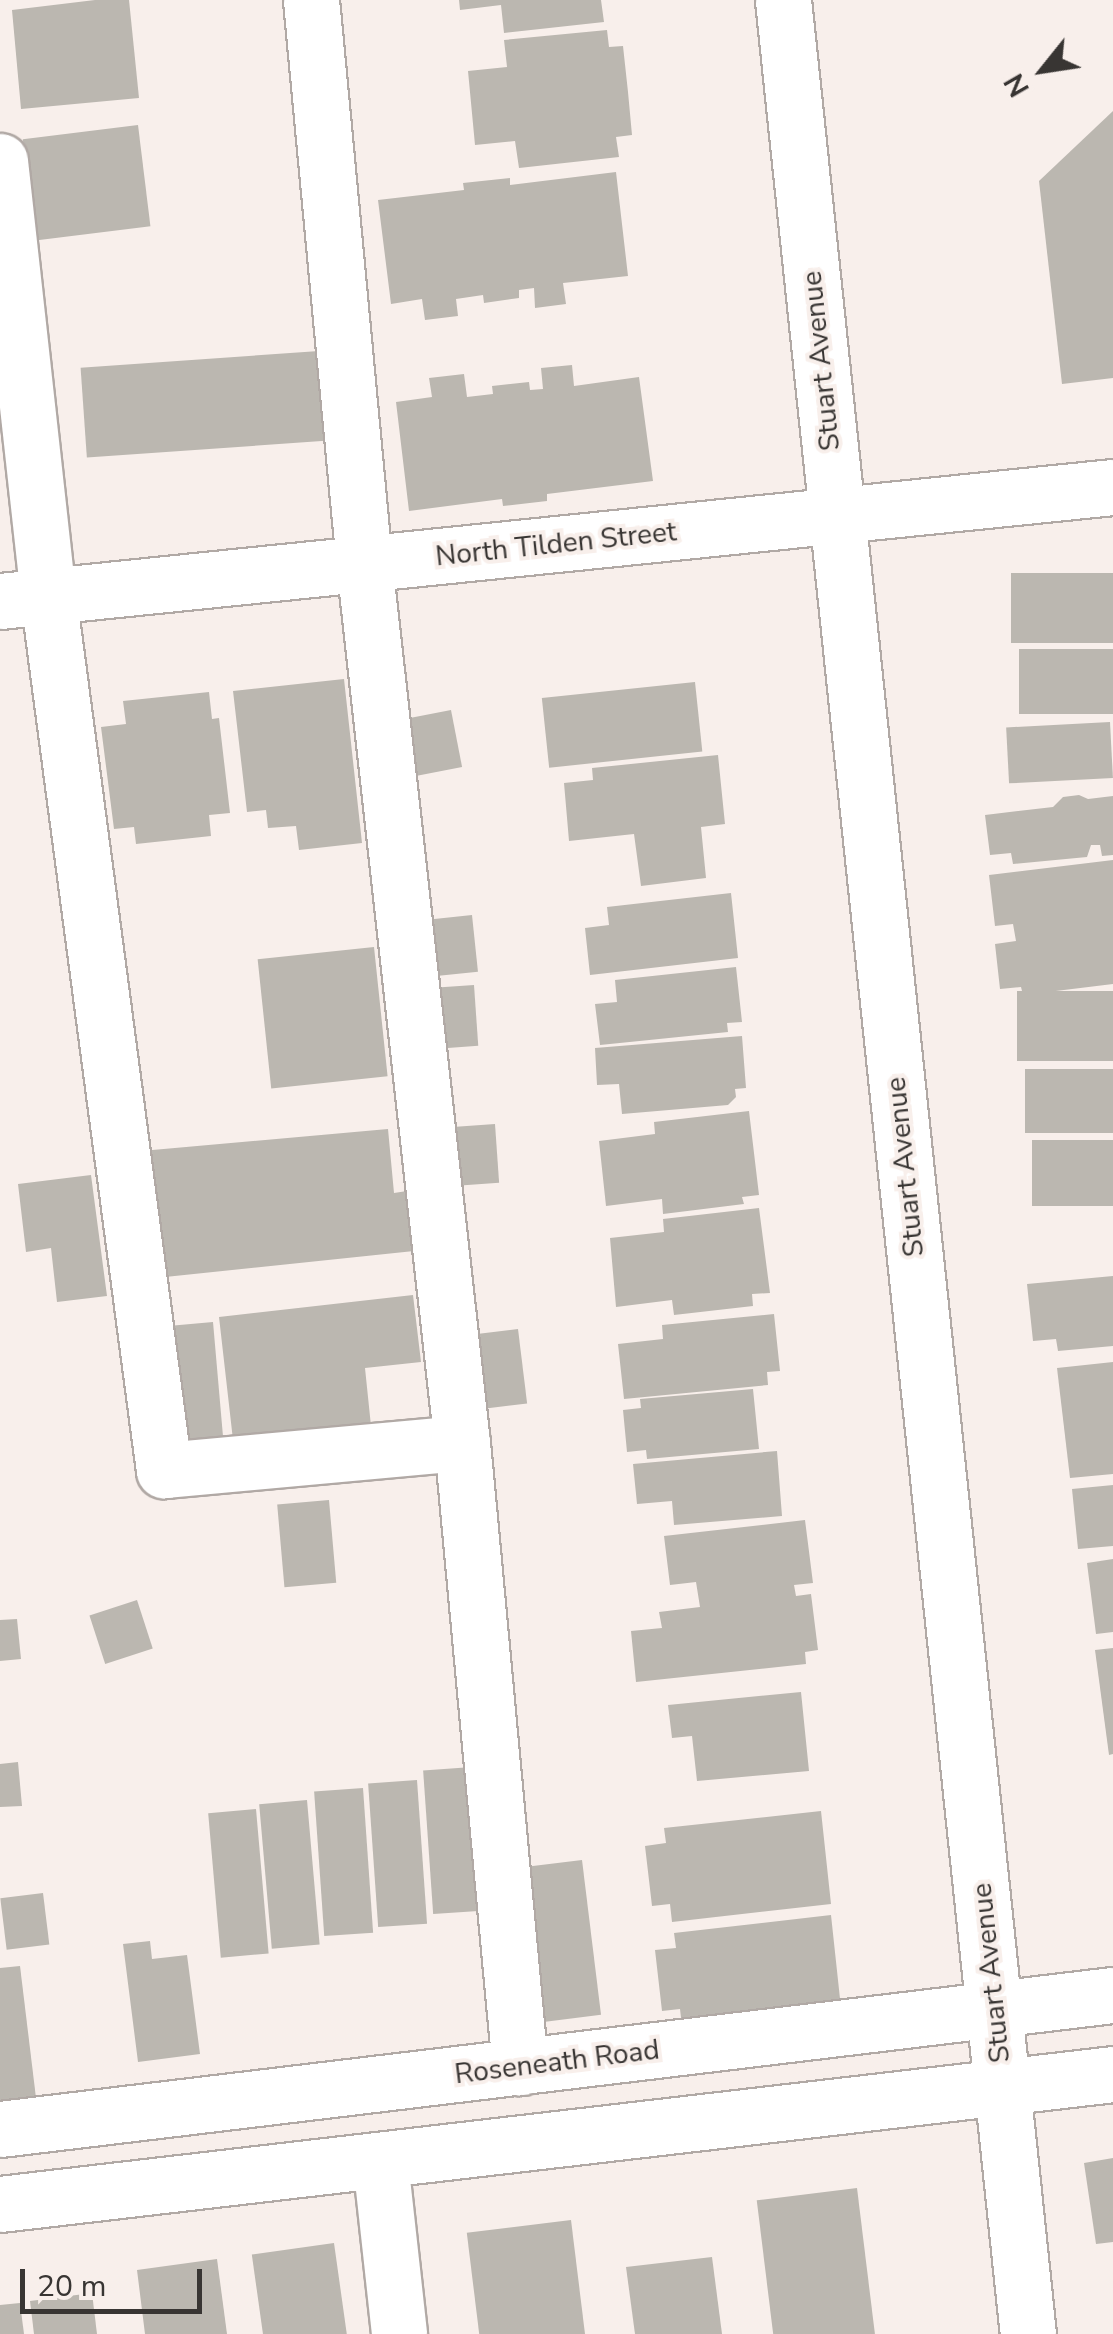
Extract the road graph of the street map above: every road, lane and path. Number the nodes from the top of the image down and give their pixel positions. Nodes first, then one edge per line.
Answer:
1 (311, 0) edge
2 (783, 0) edge
3 (0, 160) edge
4 (1113, 487) edge
5 (837, 516) junction
6 (364, 563) junction
7 (24, 599) edge
8 (462, 1442) junction
9 (1113, 1996) edge
10 (994, 2009) junction
11 (520, 2067) junction
12 (1113, 2074) edge
13 (1003, 2087) junction
14 (0, 2129) edge
15 (380, 2160) junction
16 (0, 2204) edge
17 (399, 2334) edge
18 (1028, 2334) edge

1 - 6 street
2 - 5 street, Stuart Avenue
3 - 7 street
4 - 5 street, North Tilden Street
5 - 6 street, North Tilden Street
5 - 10 street, Stuart Avenue
6 - 7 street, North Tilden Street
6 - 8 street
7 - 8 street
8 - 11 street
9 - 10 street, Roseneath Road
10 - 11 street, Roseneath Road
10 - 13 street, Stuart Avenue
11 - 14 street, Roseneath Road
12 - 13 street
13 - 15 street
13 - 18 street, Stuart Avenue
15 - 16 street
15 - 17 street

